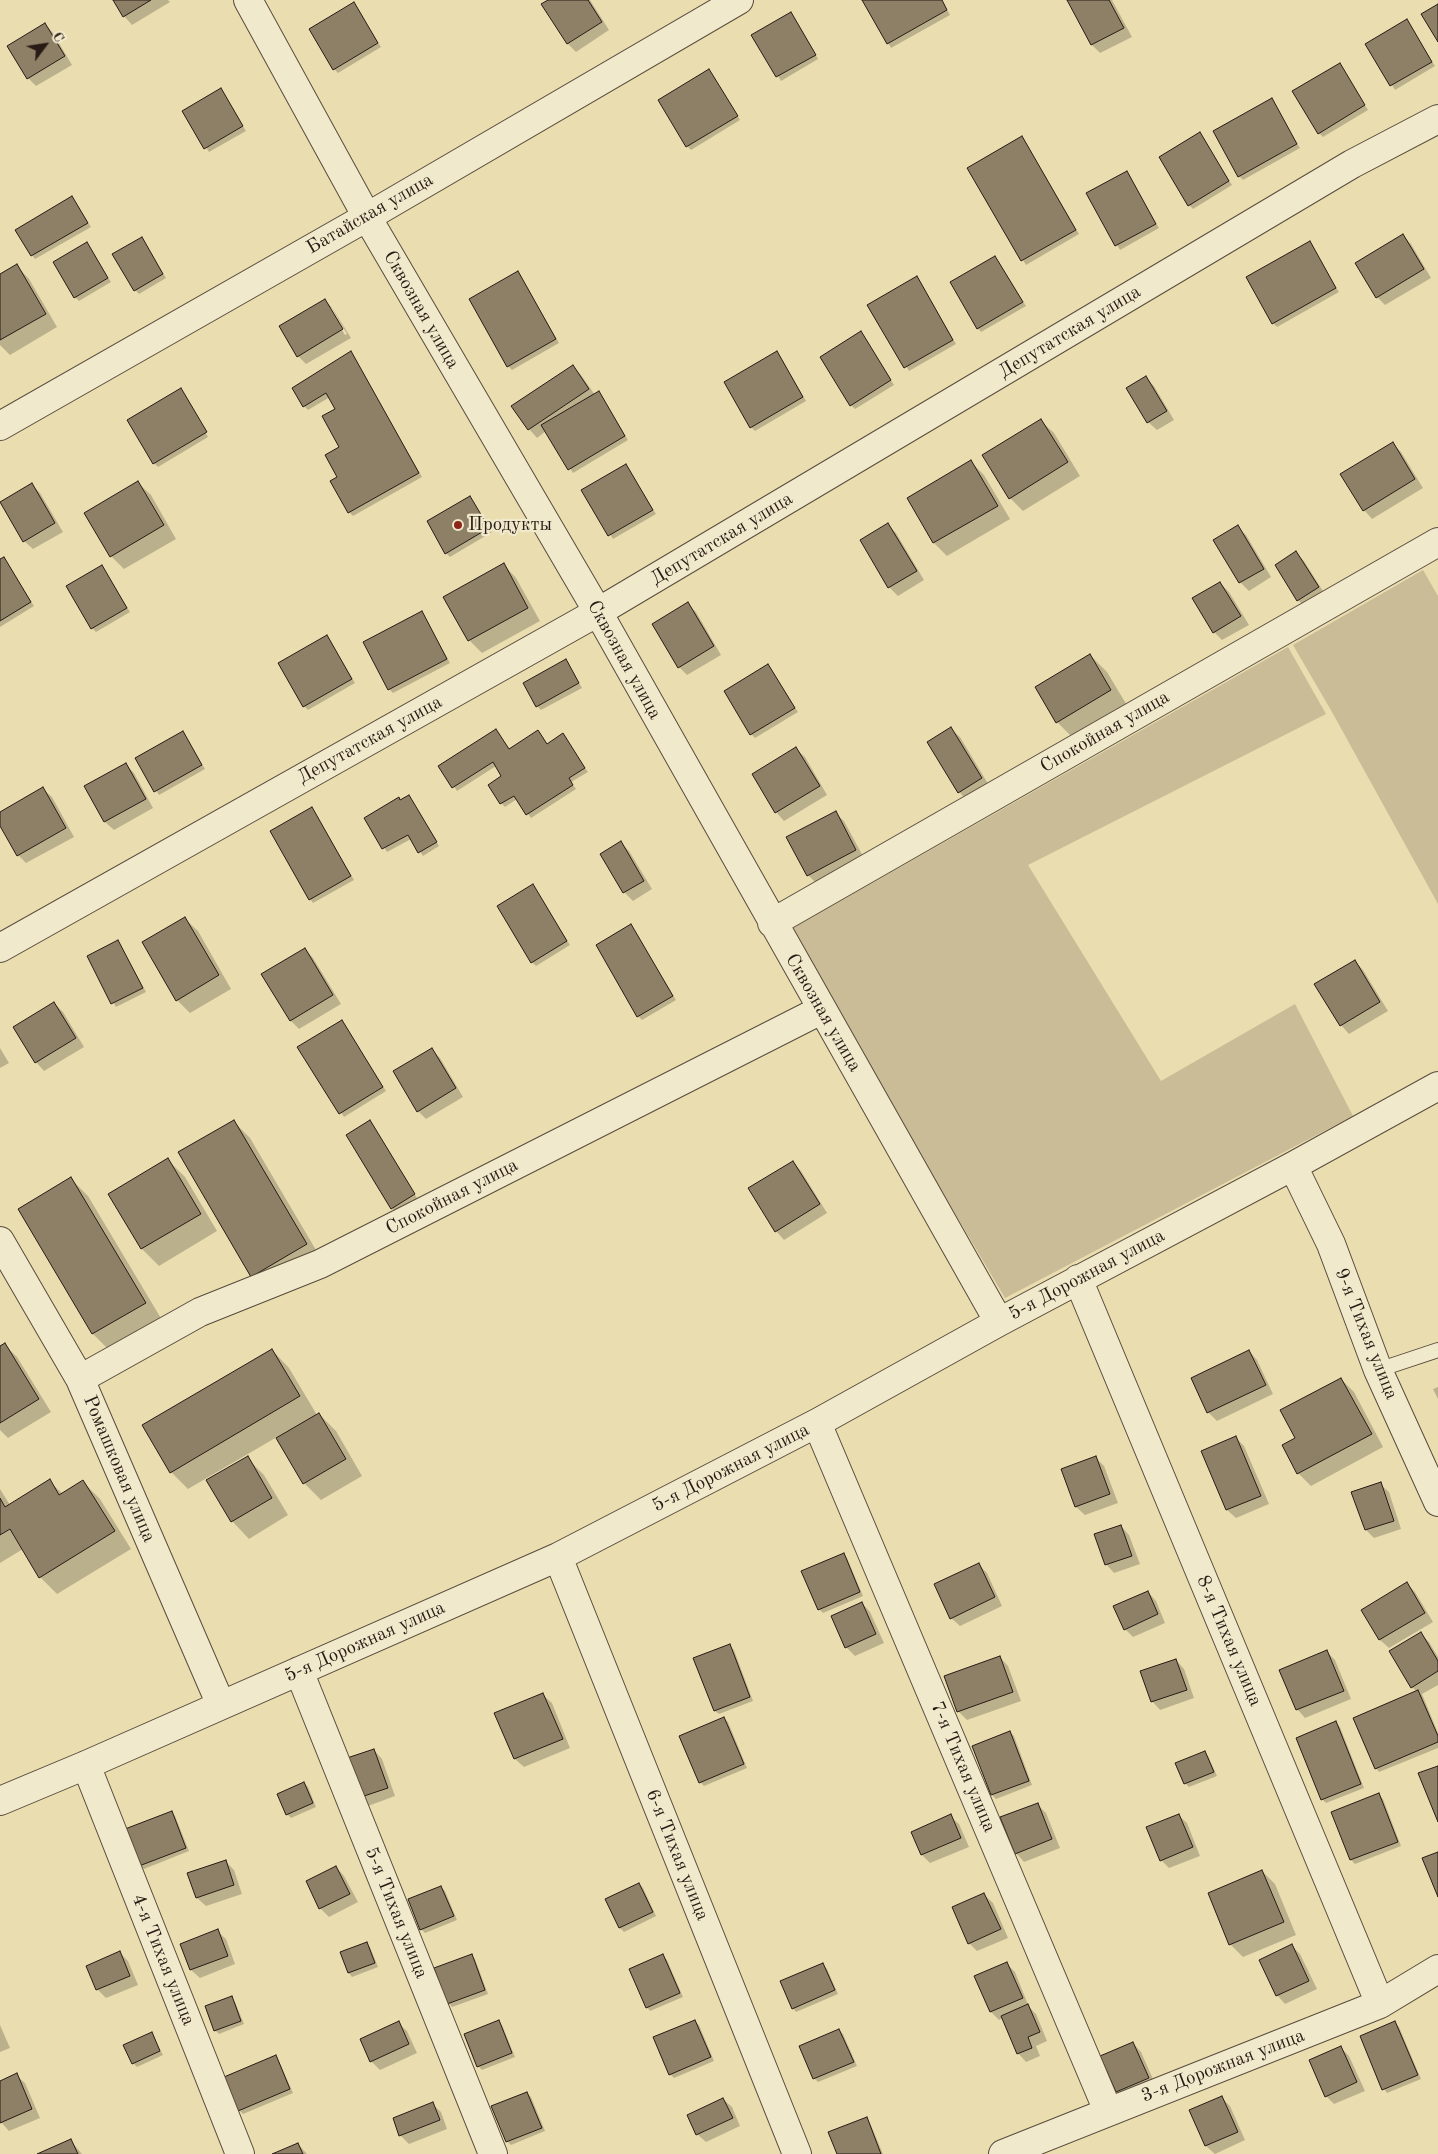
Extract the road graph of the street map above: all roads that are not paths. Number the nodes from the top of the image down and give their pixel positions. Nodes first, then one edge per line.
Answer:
1 (248, 0) edge
2 (738, 0) edge
3 (1438, 120) edge
4 (367, 217) junction
5 (0, 426) edge
6 (1436, 549) edge
7 (598, 612) junction
8 (772, 924) junction
9 (0, 948) edge
10 (822, 1010) junction
11 (1438, 1086) edge
12 (1293, 1166) junction
13 (0, 1241) edge
14 (1078, 1279) junction
15 (999, 1322) junction
16 (1438, 1350) edge
17 (1378, 1370) junction
18 (80, 1379) junction
19 (817, 1423) junction
20 (1438, 1502) edge
21 (558, 1557) junction
22 (299, 1671) junction
23 (221, 1705) junction
24 (86, 1765) junction
25 (0, 1801) edge
26 (1438, 1969) edge
27 (1380, 2004) junction
28 (1108, 2111) junction
29 (240, 2154) edge
30 (493, 2154) edge
31 (797, 2154) edge
32 (1003, 2154) edge

1 - 4 street, Сквозная улица
2 - 4 street, Батайская улица
3 - 7 street, Депутатская улица
4 - 5 street, Батайская улица
4 - 7 street, Сквозная улица
6 - 8 street, Спокойная улица
7 - 8 street, Сквозная улица
7 - 9 street, Депутатская улица
8 - 10 street, Сквозная улица
10 - 15 street, Сквозная улица
10 - 18 street, Спокойная улица
11 - 12 street, 5-я Дорожная улица
12 - 14 street, 5-я Дорожная улица
12 - 17 street, 9-я Тихая улица
13 - 18 street, Ромашковая улица
14 - 15 street, 5-я Дорожная улица
14 - 27 street, 8-я Тихая улица
15 - 19 street, 5-я Дорожная улица
16 - 17 lane
17 - 20 street, 9-я Тихая улица
18 - 23 street, Ромашковая улица
19 - 21 street, 5-я Дорожная улица
19 - 28 street, 7-я Тихая улица
21 - 22 street, 5-я Дорожная улица
21 - 31 street, 6-я Тихая улица
22 - 23 street, 5-я Дорожная улица
22 - 30 street, 5-я Тихая улица
23 - 24 street, 5-я Дорожная улица
24 - 25 street, 5-я Дорожная улица
24 - 29 street, 4-я Тихая улица
26 - 27 street, 3-я Дорожная улица
27 - 28 street, 3-я Дорожная улица
28 - 32 street, 3-я Дорожная улица

